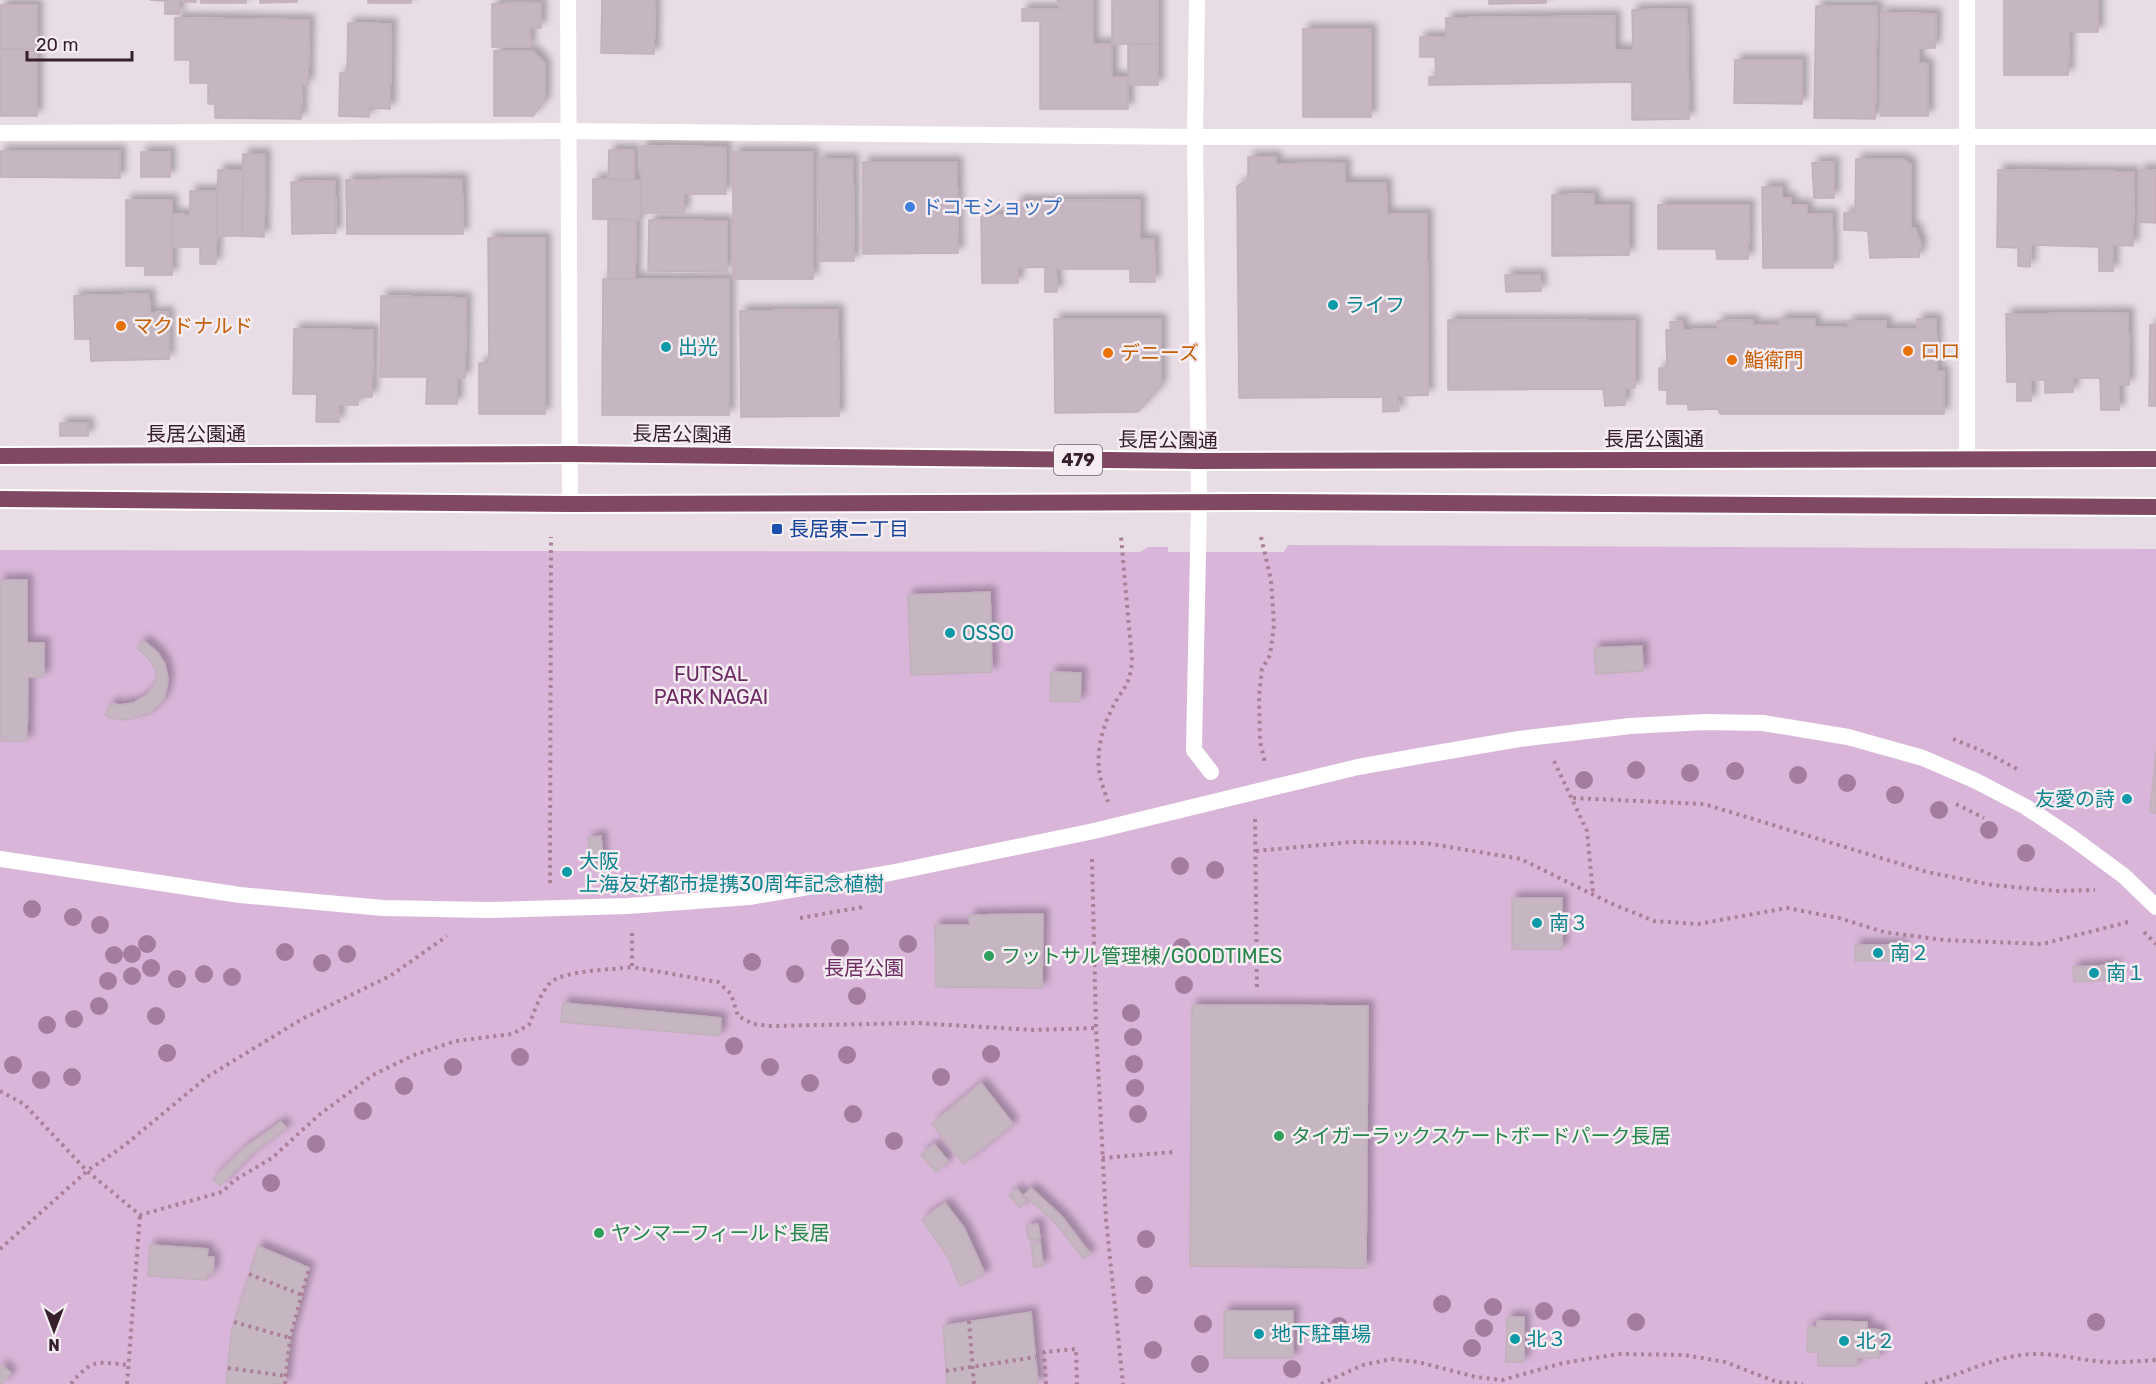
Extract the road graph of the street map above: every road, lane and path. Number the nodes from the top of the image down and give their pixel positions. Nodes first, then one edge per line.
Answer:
1 (568, 0) edge
2 (1197, 0) edge
3 (1968, 0) edge
4 (568, 131) junction
5 (0, 133) edge
6 (1967, 136) junction
7 (2156, 137) edge
8 (1195, 138) junction
9 (571, 454) junction
10 (0, 456) edge
11 (1967, 459) junction
12 (2156, 459) edge
13 (1198, 461) junction
14 (0, 499) edge
15 (1199, 502) junction
16 (570, 504) junction
17 (2156, 507) edge
18 (551, 537) dead end
19 (1121, 537) dead end
20 (1261, 537) dead end
21 (1554, 761) dead end
22 (1265, 764) dead end
23 (1210, 772) dead end
24 (1573, 798) junction
25 (1108, 802) dead end
26 (1255, 818) dead end
27 (1256, 851) junction
28 (1092, 859) dead end
29 (0, 860) edge
30 (550, 890) dead end
31 (2095, 890) dead end
32 (1593, 893) junction
33 (628, 906) junction
34 (2156, 907) edge
35 (489, 910) junction
36 (2133, 921) dead end
37 (632, 966) junction
38 (1257, 990) dead end
39 (1096, 1028) junction
40 (0, 1091) edge
41 (1175, 1152) dead end
42 (1102, 1158) junction
43 (87, 1171) junction
44 (140, 1215) junction
45 (0, 1249) edge
46 (309, 1268) dead end
47 (249, 1274) dead end
48 (302, 1295) junction
49 (969, 1321) dead end
50 (234, 1322) dead end
51 (290, 1338) junction
52 (1036, 1357) dead end
53 (2156, 1360) edge
54 (129, 1365) junction
55 (228, 1368) dead end
56 (972, 1368) junction
57 (946, 1371) dead end
58 (286, 1376) junction
59 (71, 1384) edge
60 (127, 1384) edge
61 (285, 1384) edge
62 (974, 1384) edge
63 (1046, 1384) edge
64 (1077, 1384) edge
65 (1123, 1384) edge
66 (1321, 1384) edge
67 (1803, 1384) edge
68 (1925, 1384) edge

1 - 4 street
2 - 8 street
3 - 6 street
4 - 5 street
4 - 8 street
4 - 9 street
6 - 7 street
6 - 8 street
6 - 11 street
8 - 13 street
9 - 10 highway, 長居公園通 / 479
9 - 13 highway, 長居公園通 / 479
9 - 16 street
11 - 12 highway, 長居公園通 / 479
11 - 13 highway, 長居公園通 / 479
13 - 15 street
14 - 16 highway, 479
15 - 16 highway, 479
15 - 17 highway, 479
15 - 23 street
18 - 30 path
19 - 25 path
20 - 22 path
21 - 24 path
24 - 31 path
24 - 32 path
26 - 27 path
27 - 32 path
27 - 38 path
28 - 39 path
29 - 35 street
32 - 36 path
33 - 34 street
33 - 35 street
33 - 37 path
35 - 43 path
37 - 39 path
37 - 44 path
39 - 42 path
40 - 43 path
41 - 42 path
42 - 65 path
43 - 44 path
43 - 45 path
44 - 54 path
46 - 48 path
47 - 48 path
48 - 51 path
49 - 56 path
50 - 51 path
51 - 58 path
52 - 56 path
53 - 68 path
54 - 59 path
54 - 60 path
55 - 58 path
56 - 57 path
56 - 62 path
58 - 61 path
63 - 64 path
66 - 67 path

